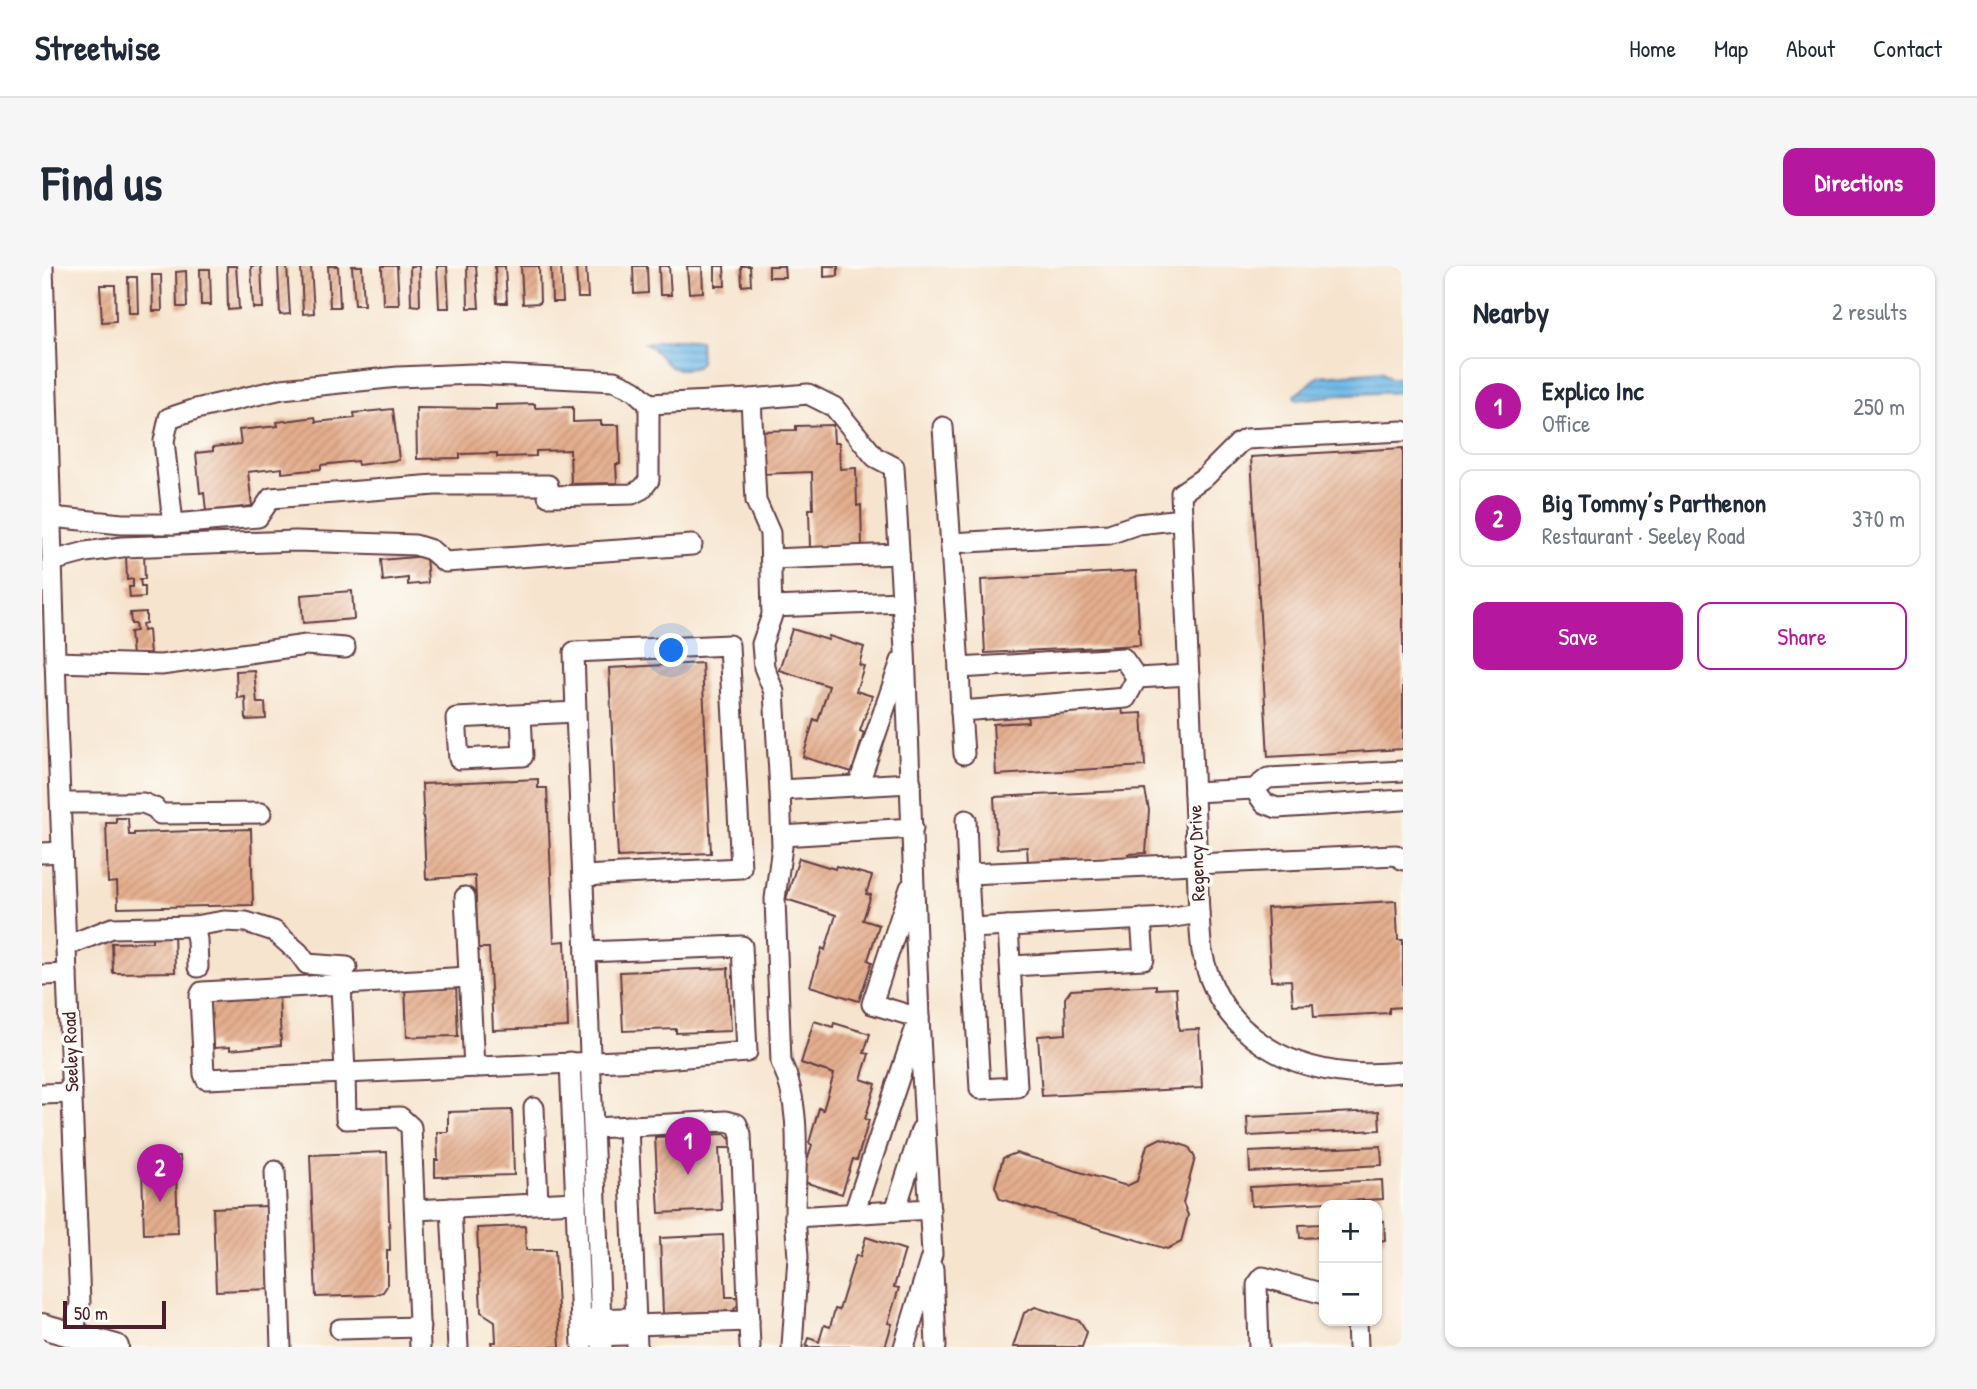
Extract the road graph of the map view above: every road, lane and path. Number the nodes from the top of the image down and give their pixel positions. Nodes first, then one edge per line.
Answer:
1 (43, 268) edge
2 (44, 354) edge
3 (751, 399) junction
4 (649, 404) junction
5 (943, 427) dead end
6 (1403, 431) edge
7 (51, 517) junction
8 (1182, 519) junction
9 (173, 524) junction
10 (951, 543) junction
11 (692, 545) dead end
12 (899, 554) junction
13 (771, 559) junction
14 (52, 561) junction
15 (902, 602) junction
16 (772, 607) junction
17 (762, 644) junction
18 (729, 645) junction
19 (345, 648) dead end
20 (905, 650) junction
21 (55, 662) junction
22 (959, 668) junction
23 (1189, 675) junction
24 (1137, 678) junction
25 (961, 710) junction
26 (576, 712) junction
27 (521, 715) dead end
28 (964, 754) dead end
29 (1403, 771) edge
30 (911, 783) junction
31 (858, 786) junction
32 (1254, 789) junction
33 (780, 790) junction
34 (1194, 792) junction
35 (1403, 800) edge
36 (61, 803) junction
37 (261, 813) dead end
38 (966, 820) dead end
39 (913, 828) junction
40 (782, 836) junction
41 (62, 852) junction
42 (42, 853) edge
43 (1403, 860) edge
44 (1197, 864) junction
45 (915, 873) junction
46 (968, 874) junction
47 (583, 876) junction
48 (465, 897) dead end
49 (1199, 913) junction
50 (1141, 919) junction
51 (194, 926) junction
52 (1008, 926) junction
53 (971, 928) junction
54 (66, 946) junction
55 (586, 952) junction
56 (1011, 966) junction
57 (198, 967) dead end
58 (67, 974) junction
59 (42, 975) edge
60 (344, 976) junction
61 (469, 977) junction
62 (919, 1018) junction
63 (591, 1061) junction
64 (570, 1062) junction
65 (474, 1067) junction
66 (1403, 1072) edge
67 (345, 1073) junction
68 (72, 1093) junction
69 (42, 1094) edge
70 (534, 1108) dead end
71 (926, 1116) junction
72 (628, 1126) junction
73 (594, 1128) junction
74 (275, 1171) dead end
75 (576, 1202) junction
76 (538, 1203) junction
77 (451, 1208) junction
78 (930, 1209) junction
79 (415, 1210) junction
80 (895, 1211) junction
81 (854, 1213) junction
82 (795, 1217) junction
83 (932, 1254) junction
84 (1319, 1293) edge
85 (749, 1321) junction
86 (636, 1325) junction
87 (42, 1326) edge
88 (1357, 1326) edge
89 (420, 1327) junction
90 (340, 1329) dead end
91 (73, 1334) junction
92 (581, 1334) edge
93 (601, 1334) edge
94 (116, 1347) edge
95 (281, 1347) edge
96 (421, 1347) edge
97 (458, 1347) edge
98 (637, 1347) edge
99 (750, 1347) edge
100 (792, 1347) edge
101 (904, 1347) edge
102 (936, 1347) edge
103 (1259, 1347) edge
104 (1358, 1347) edge

1 - 2 street, Seeley Road
2 - 7 street, Seeley Road
3 - 4 street
3 - 12 street
3 - 13 street
4 - 9 street
4 - 9 street
5 - 10 street
6 - 8 street, Regency Drive
7 - 9 street
7 - 14 street, Seeley Road
8 - 10 street
8 - 23 street, Regency Drive
10 - 22 street
11 - 14 street
12 - 13 street
12 - 15 street
13 - 16 street
14 - 21 street, Seeley Road
15 - 16 street
15 - 20 street
16 - 17 street
17 - 18 street
17 - 33 street
18 - 26 street
18 - 47 street
19 - 21 street
20 - 30 street
20 - 31 street
21 - 36 street, Seeley Road
22 - 24 street
22 - 25 street
23 - 24 street
23 - 34 street, Regency Drive
24 - 25 street
25 - 28 street
26 - 27 street
26 - 47 street
29 - 32 street
30 - 31 street
30 - 39 street
31 - 33 street
32 - 34 street
32 - 35 street
33 - 40 street
34 - 44 street, Regency Drive
36 - 37 street
36 - 41 street, Seeley Road
38 - 46 street
39 - 40 street
39 - 45 street
40 - 82 street
41 - 42 street
41 - 54 street, Seeley Road
43 - 44 street
44 - 46 street
44 - 49 street, Regency Drive
45 - 62 street
45 - 62 street
46 - 53 street
47 - 55 street
48 - 61 street
49 - 50 street
49 - 66 street, Regency Drive
50 - 52 street
50 - 56 street
51 - 54 street
51 - 57 street
51 - 60 street
52 - 53 street
52 - 56 street
53 - 56 street
54 - 58 street, Seeley Road
55 - 63 street
55 - 63 street
58 - 59 street
58 - 68 street, Seeley Road
60 - 61 street
60 - 67 street
60 - 67 street
61 - 65 street
62 - 71 street
62 - 81 street
63 - 64 street
63 - 73 street
64 - 65 street
64 - 75 street
65 - 67 street
67 - 79 street
68 - 69 street
68 - 91 street, Seeley Road
70 - 76 street
71 - 78 street
71 - 80 street
72 - 73 street
72 - 85 street
72 - 86 street
73 - 93 street
74 - 95 street
75 - 76 street
75 - 92 street
76 - 77 street
77 - 79 street
77 - 97 street
78 - 80 street
78 - 83 street
79 - 89 street
80 - 81 street
81 - 82 street
82 - 100 street
83 - 101 street
83 - 102 street
84 - 103 street
85 - 86 street
85 - 99 street
86 - 93 street
86 - 98 street
87 - 91 main road
88 - 104 street
89 - 90 street
89 - 96 street
91 - 94 main road
92 - 93 street

